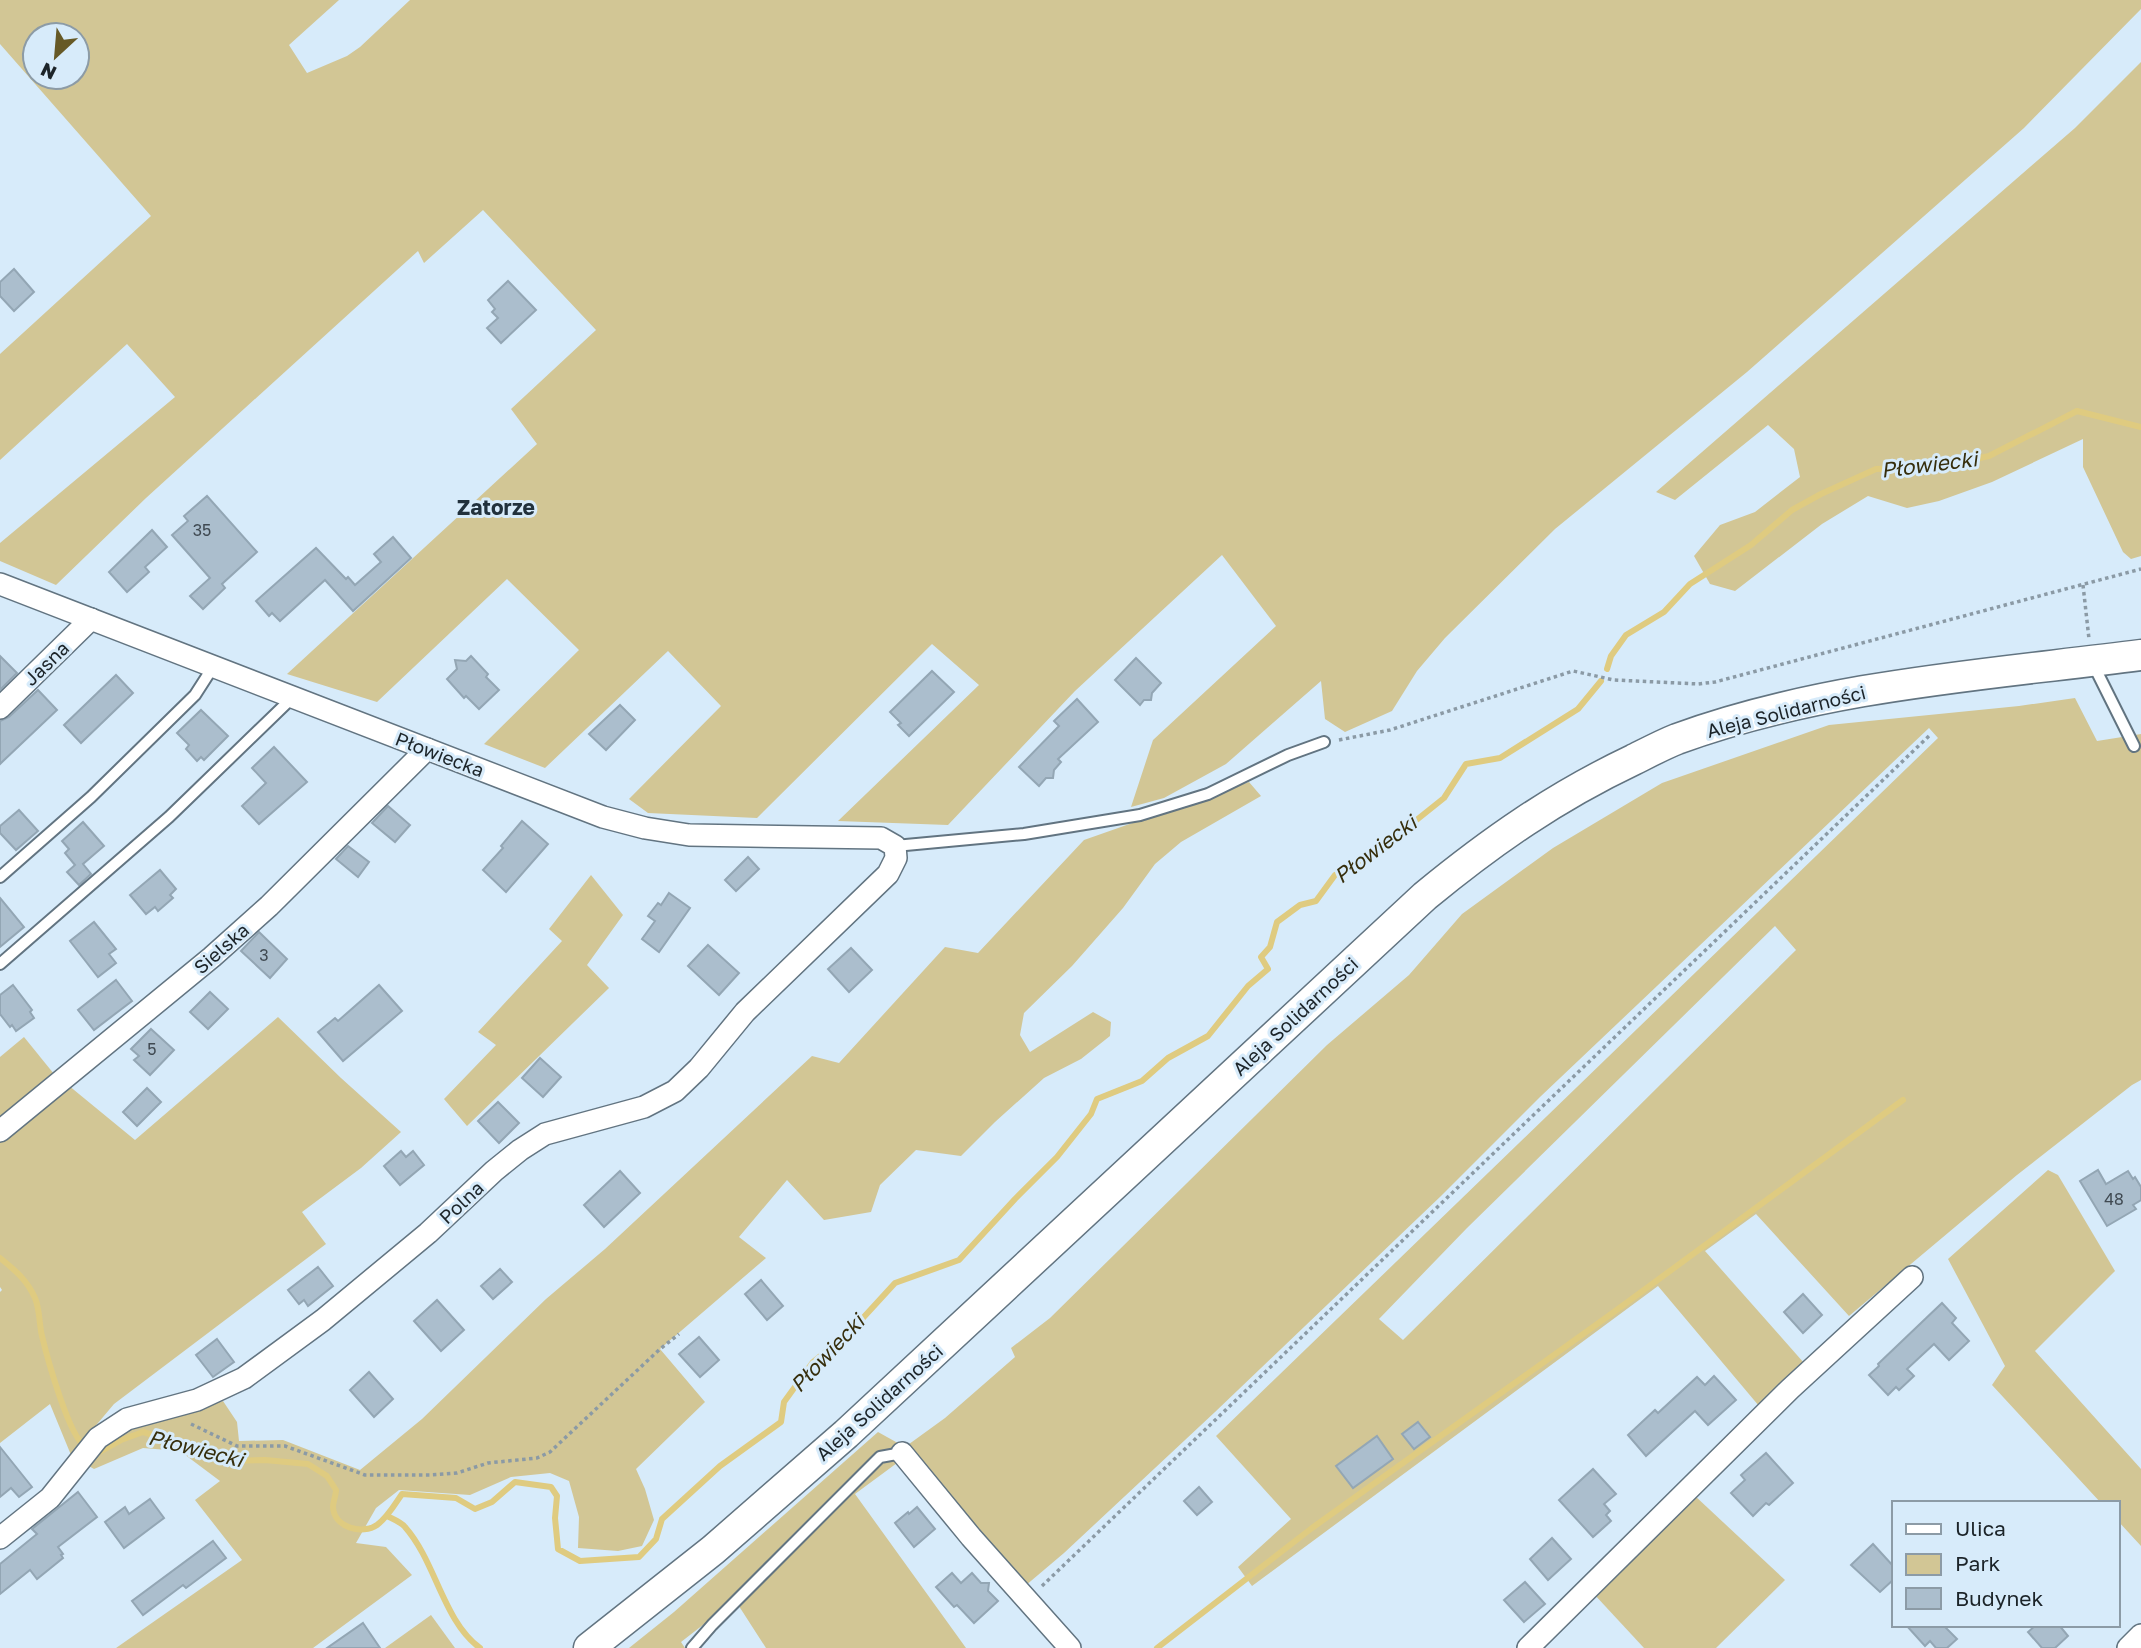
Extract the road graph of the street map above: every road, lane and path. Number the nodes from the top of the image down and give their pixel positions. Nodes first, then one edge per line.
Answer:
1 (2141, 569) edge
2 (0, 584) edge
3 (2083, 585) junction
4 (91, 619) junction
5 (2141, 655) edge
6 (2092, 661) junction
7 (214, 667) junction
8 (292, 698) junction
9 (0, 708) edge
10 (1931, 734) dead end
11 (1324, 742) joint
12 (2134, 746) dead end
13 (427, 748) junction
14 (895, 846) junction
15 (0, 877) edge
16 (0, 964) edge
17 (0, 1131) edge
18 (1912, 1277) dead end
19 (679, 1334) dead end
20 (160, 1411) junction
21 (902, 1453) joint
22 (0, 1538) edge
23 (1028, 1599) junction
24 (2141, 1635) edge
25 (589, 1648) edge
26 (692, 1648) edge
27 (1070, 1648) edge
28 (1528, 1648) edge
29 (2128, 1648) edge

1 - 3 path
2 - 4 street, Płowiecka
3 - 6 path
3 - 11 path
4 - 7 street, Płowiecka
4 - 9 street, Jasna
5 - 6 main road, Aleja Solidarności
6 - 12 lane
6 - 25 main road, Aleja Solidarności
7 - 8 street, Płowiecka
7 - 15 lane
8 - 13 street, Płowiecka
8 - 16 lane
10 - 23 path
11 - 14 lane
13 - 14 street, Płowiecka
13 - 17 street, Sielska
14 - 20 street, Polna
18 - 28 street
19 - 20 path
20 - 22 street, Polna
21 - 23 street
21 - 26 lane
23 - 27 street
24 - 29 street

